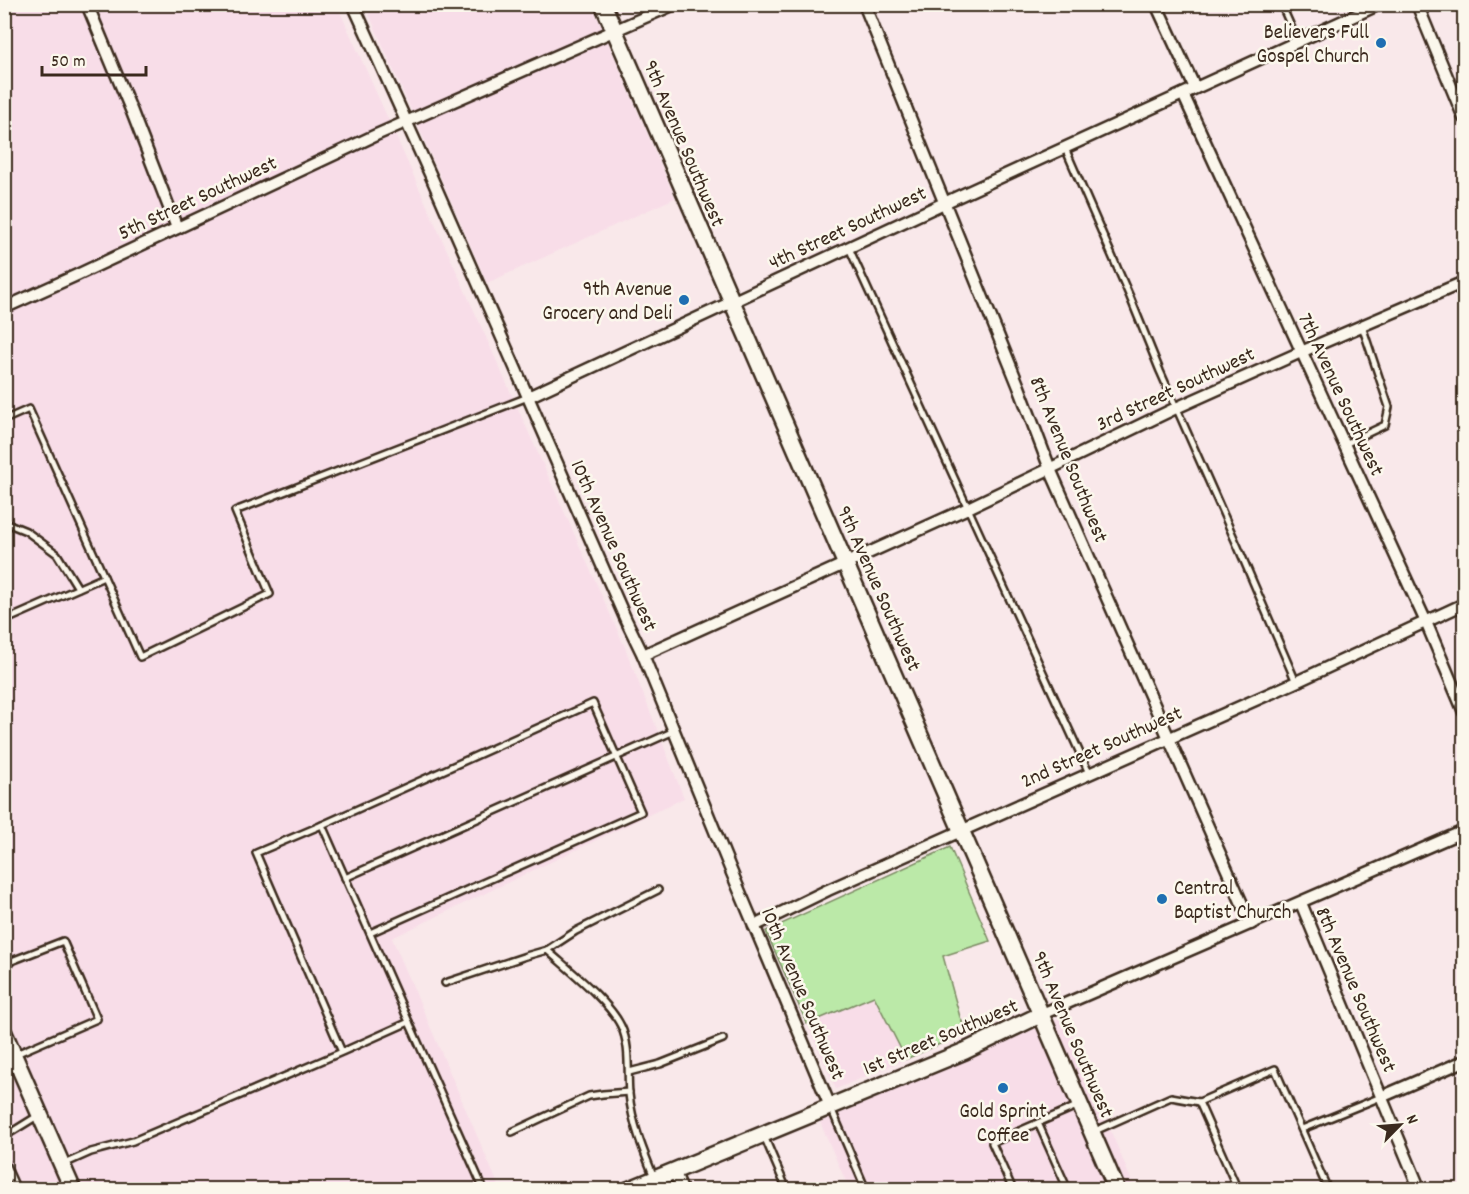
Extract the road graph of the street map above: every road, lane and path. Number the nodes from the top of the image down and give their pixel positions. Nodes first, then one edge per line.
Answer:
1 (87, 4) edge
2 (353, 4) edge
3 (603, 4) edge
4 (675, 4) edge
5 (864, 4) edge
6 (1156, 4) edge
7 (1281, 4) edge
8 (1380, 4) edge
9 (1417, 4) edge
10 (614, 32) junction
11 (1298, 42) junction
12 (1195, 88) junction
13 (1183, 94) junction
14 (1464, 118) edge
15 (406, 122) junction
16 (1065, 148) junction
17 (944, 203) junction
18 (177, 228) junction
19 (849, 247) junction
20 (1464, 282) edge
21 (732, 302) junction
22 (4, 308) edge
23 (1362, 326) junction
24 (1301, 352) junction
25 (528, 397) junction
26 (1176, 408) junction
27 (4, 420) edge
28 (1344, 444) junction
29 (1050, 469) junction
30 (968, 508) junction
31 (4, 522) edge
32 (846, 563) junction
33 (104, 577) junction
34 (78, 588) junction
35 (1464, 604) edge
36 (4, 621) edge
37 (1426, 621) junction
38 (643, 655) junction
39 (1296, 682) junction
40 (1464, 712) edge
41 (674, 731) junction
42 (1168, 738) junction
43 (617, 757) junction
44 (1089, 773) junction
45 (322, 825) junction
46 (962, 830) junction
47 (1464, 831) edge
48 (345, 878) junction
49 (658, 890) dead end
50 (1300, 903) junction
51 (1251, 924) junction
52 (754, 926) junction
53 (370, 933) junction
54 (547, 950) junction
55 (7, 963) edge
56 (445, 982) dead end
57 (4, 983) edge
58 (1042, 1014) junction
59 (409, 1022) junction
60 (4, 1033) edge
61 (723, 1039) dead end
62 (342, 1052) junction
63 (14, 1055) junction
64 (1464, 1061) edge
65 (629, 1072) junction
66 (629, 1092) junction
67 (1381, 1097) junction
68 (1199, 1102) junction
69 (1081, 1104) junction
70 (830, 1106) junction
71 (40, 1114) junction
72 (1038, 1123) junction
73 (1302, 1129) junction
74 (512, 1132) dead end
75 (1093, 1132) junction
76 (763, 1134) junction
77 (4, 1140) edge
78 (4, 1161) edge
79 (62, 1164) junction
80 (674, 1170) junction
81 (655, 1178) junction
82 (1112, 1188) edge
83 (17, 1190) edge
84 (73, 1190) edge
85 (484, 1190) edge
86 (628, 1190) edge
87 (682, 1190) edge
88 (787, 1190) edge
89 (866, 1190) edge
90 (1013, 1190) edge
91 (1068, 1190) edge
92 (1238, 1190) edge
93 (1328, 1190) edge
94 (1420, 1190) edge

1 - 18 street
2 - 15 street, 10th Avenue Southwest
3 - 10 street, 9th Avenue Southwest
4 - 10 street
5 - 17 street, 8th Avenue Southwest
6 - 12 street
7 - 11 lane
8 - 11 street
9 - 14 street
10 - 15 street, 5th Street Southwest
10 - 21 street, 9th Avenue Southwest
11 - 12 street
12 - 13 street, 4th Street Southwest
13 - 16 street, 4th Street Southwest
13 - 24 street, 7th Avenue Southwest
15 - 18 street, 5th Street Southwest
15 - 25 street, 10th Avenue Southwest
16 - 17 street, 4th Street Southwest
16 - 26 lane
17 - 19 street, 4th Street Southwest
17 - 29 street, 8th Avenue Southwest
18 - 22 street, 5th Street Southwest
19 - 21 street, 4th Street Southwest
19 - 30 lane
20 - 23 street, 3rd Street Southwest
21 - 25 street, 4th Street Southwest
21 - 32 street, 9th Avenue Southwest
23 - 24 street, 3rd Street Southwest
23 - 28 lane
24 - 26 street, 3rd Street Southwest
24 - 28 street, 7th Avenue Southwest
25 - 33 lane
25 - 38 street, 10th Avenue Southwest
26 - 29 street, 3rd Street Southwest
26 - 39 lane
27 - 33 lane
28 - 37 street, 7th Avenue Southwest
29 - 30 street, 3rd Street Southwest
29 - 42 street, 8th Avenue Southwest
30 - 32 street, 3rd Street Southwest
30 - 44 lane
31 - 34 lane
32 - 38 street, 3rd Street Southwest
32 - 46 street, 9th Avenue Southwest
33 - 34 lane
34 - 36 lane
35 - 37 street, 2nd Street Southwest
37 - 39 street, 2nd Street Southwest
37 - 40 street, 7th Avenue Southwest
38 - 41 street, 10th Avenue Southwest
39 - 42 street, 2nd Street Southwest
41 - 43 lane
41 - 52 street, 10th Avenue Southwest
42 - 44 street, 2nd Street Southwest
42 - 51 street, 8th Avenue Southwest
43 - 45 lane
43 - 48 lane
43 - 53 lane
44 - 46 street, 2nd Street Southwest
45 - 48 lane
45 - 62 lane
46 - 52 street, 2nd Street Southwest
46 - 58 street, 9th Avenue Southwest
47 - 50 street, 1st Street Southwest
48 - 53 lane
49 - 54 lane
50 - 51 street, 1st Street Southwest
50 - 67 street, 8th Avenue Southwest
51 - 58 street, 1st Street Southwest
52 - 70 street, 10th Avenue Southwest
53 - 59 lane
54 - 56 lane
54 - 65 lane
55 - 57 lane
55 - 63 lane
58 - 69 street, 9th Avenue Southwest
58 - 70 street, 1st Street Southwest
59 - 62 lane
59 - 85 lane
60 - 63 street
61 - 65 lane
62 - 79 lane
63 - 71 street
64 - 67 street
65 - 66 lane
66 - 74 lane
66 - 81 lane
67 - 73 lane
67 - 94 street, 8th Avenue Southwest
68 - 73 lane
68 - 75 lane
68 - 92 lane
69 - 72 lane
69 - 75 street, 9th Avenue Southwest
70 - 76 street, 1st Street Southwest
70 - 89 lane
71 - 77 lane
71 - 79 street
72 - 90 lane
72 - 91 lane
73 - 93 lane
75 - 82 street, 9th Avenue Southwest
76 - 80 street, 1st Street Southwest
76 - 88 lane
78 - 83 lane
79 - 84 street
80 - 81 street, 1st Street Southwest
80 - 87 street
81 - 86 street, 1st Street Southwest

